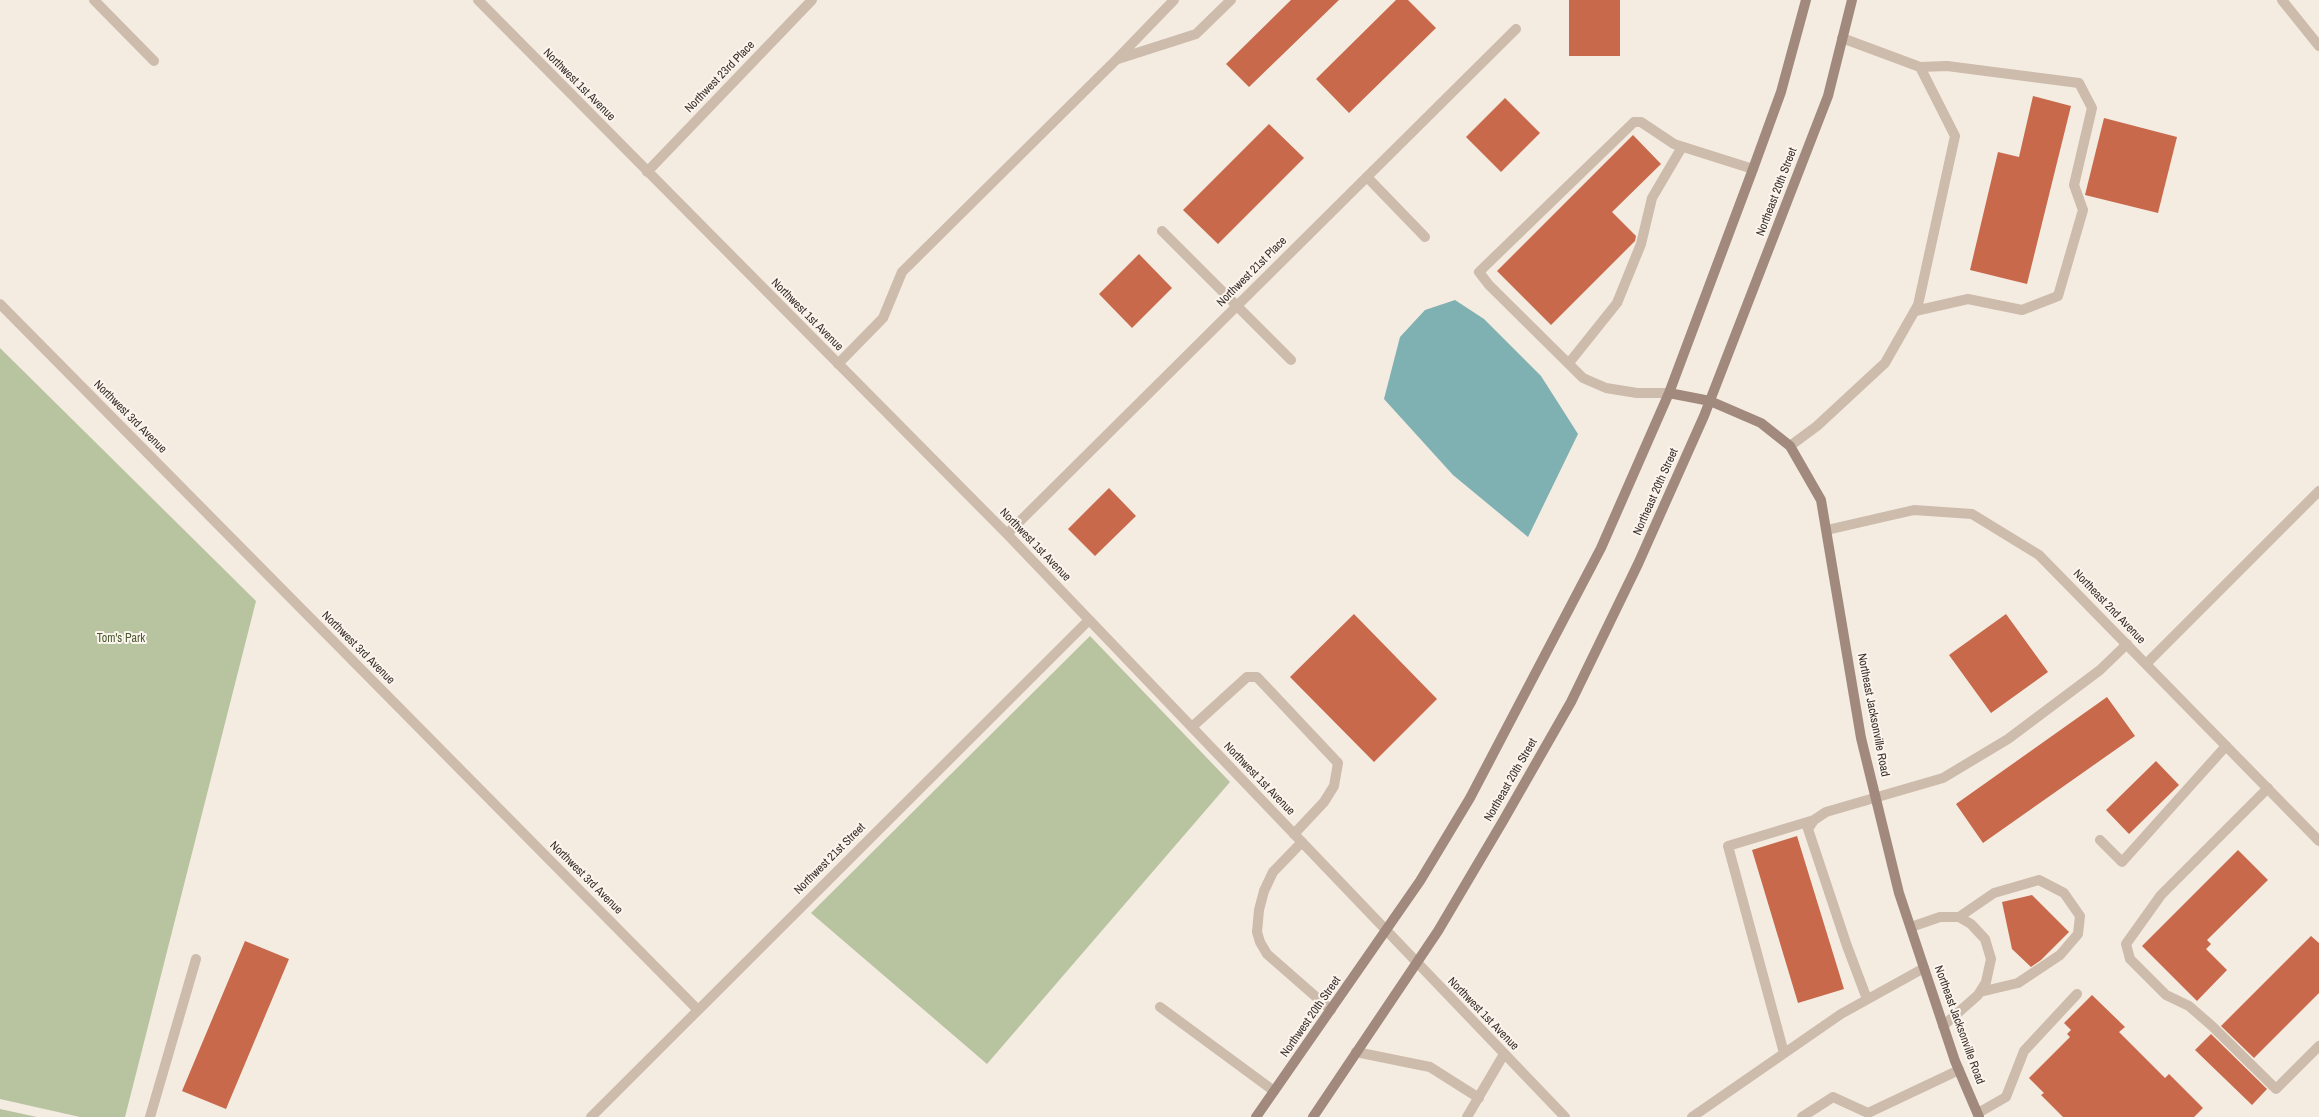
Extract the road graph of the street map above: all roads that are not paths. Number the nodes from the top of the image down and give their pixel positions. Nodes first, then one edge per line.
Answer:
1 (94, 0) edge
2 (478, 0) edge
3 (812, 0) edge
4 (1174, 0) edge
5 (1231, 0) edge
6 (1806, 0) edge
7 (1852, 0) edge
8 (2282, 0) edge
9 (1516, 29) dead end
10 (1842, 38) junction
11 (2319, 46) edge
12 (1117, 59) junction
13 (154, 61) dead end
14 (1920, 67) junction
15 (1682, 147) junction
16 (1753, 169) junction
17 (647, 172) junction
18 (1367, 177) junction
19 (1162, 231) dead end
20 (1425, 237) dead end
21 (0, 304) edge
22 (1236, 306) junction
23 (1915, 311) junction
24 (1291, 360) dead end
25 (1569, 363) junction
26 (838, 364) junction
27 (1669, 393) junction
28 (1710, 401) junction
29 (1790, 446) junction
30 (2319, 491) edge
31 (1827, 530) junction
32 (1007, 534) junction
33 (1089, 620) junction
34 (2127, 644) junction
35 (2146, 664) junction
36 (1192, 727) junction
37 (2226, 746) junction
38 (2268, 788) junction
39 (1876, 796) junction
40 (1814, 820) junction
41 (1294, 834) junction
42 (2100, 840) dead end
43 (2319, 841) edge
44 (1302, 842) junction
45 (1959, 917) junction
46 (1911, 927) junction
47 (1387, 931) junction
48 (196, 959) dead end
49 (1416, 963) junction
50 (1924, 968) junction
51 (1980, 992) junction
52 (2077, 994) dead end
53 (1867, 999) junction
54 (1160, 1007) dead end
55 (697, 1009) junction
56 (1331, 1010) junction
57 (1944, 1026) junction
58 (2319, 1046) edge
59 (1356, 1052) junction
60 (1784, 1053) junction
61 (1504, 1054) junction
62 (1959, 1070) junction
63 (1274, 1091) junction
64 (1480, 1098) junction
65 (1867, 1115) edge
66 (1978, 1115) edge
67 (150, 1117) edge
68 (591, 1117) edge
69 (1256, 1117) edge
70 (1313, 1117) edge
71 (1467, 1117) edge
72 (1565, 1117) edge
73 (1692, 1117) edge
74 (1802, 1117) edge

1 - 13 street
2 - 17 street, Northwest 1st Avenue
3 - 17 street, Northwest 23rd Place
4 - 12 street
5 - 12 street
6 - 16 main road
7 - 10 main road, Northeast 20th Street
8 - 11 street
9 - 18 street, Northwest 21st Place
10 - 14 street
10 - 28 main road, Northeast 20th Street
12 - 26 street
14 - 23 street
14 - 23 street
15 - 16 street
15 - 25 street
15 - 25 street
16 - 27 main road
17 - 26 street, Northwest 1st Avenue
18 - 20 street
18 - 22 street, Northwest 21st Place
19 - 22 street
21 - 55 street, Northwest 3rd Avenue
22 - 24 street
22 - 32 street, Northwest 21st Place
23 - 29 street
25 - 27 street
26 - 32 street, Northwest 1st Avenue
27 - 28 main road, Northeast Jacksonville Road
27 - 47 main road
28 - 29 main road, Northeast Jacksonville Road
28 - 49 main road, Northeast 20th Street
29 - 31 main road, Northeast Jacksonville Road
30 - 35 street
31 - 34 street, Northeast 2nd Avenue
31 - 39 main road, Northeast Jacksonville Road
32 - 33 street, Northwest 1st Avenue
33 - 36 street, Northwest 1st Avenue
33 - 55 street, Northwest 21st Street
34 - 35 street, Northeast 2nd Avenue
34 - 39 street
35 - 37 street, Northeast 2nd Avenue
36 - 41 street, Northwest 1st Avenue
36 - 41 street
37 - 38 street, Northeast 2nd Avenue
37 - 42 street
38 - 43 street, Northeast 2nd Avenue
38 - 58 street
39 - 40 street
39 - 46 main road, Northeast Jacksonville Road
40 - 53 street
40 - 60 street
41 - 44 street, Northwest 1st Avenue
44 - 47 street, Northwest 1st Avenue
44 - 56 street
45 - 46 street
45 - 51 street
45 - 51 street
46 - 50 main road, Northeast Jacksonville Road
47 - 49 street, Northwest 1st Avenue
47 - 56 main road, Northwest 20th Street
48 - 67 street
49 - 59 main road
49 - 61 street, Northwest 1st Avenue
50 - 53 street
50 - 57 main road, Northeast Jacksonville Road
51 - 57 street
52 - 66 street
53 - 60 street
54 - 63 street
55 - 68 street, Northwest 21st Street
56 - 63 main road, Northwest 20th Street
57 - 62 main road, Northeast Jacksonville Road
59 - 64 street
59 - 70 main road
60 - 73 street
61 - 64 street
61 - 72 street, Northwest 1st Avenue
62 - 65 street
62 - 66 main road, Northeast Jacksonville Road
63 - 69 main road, Northwest 20th Street
64 - 71 street
65 - 74 street

